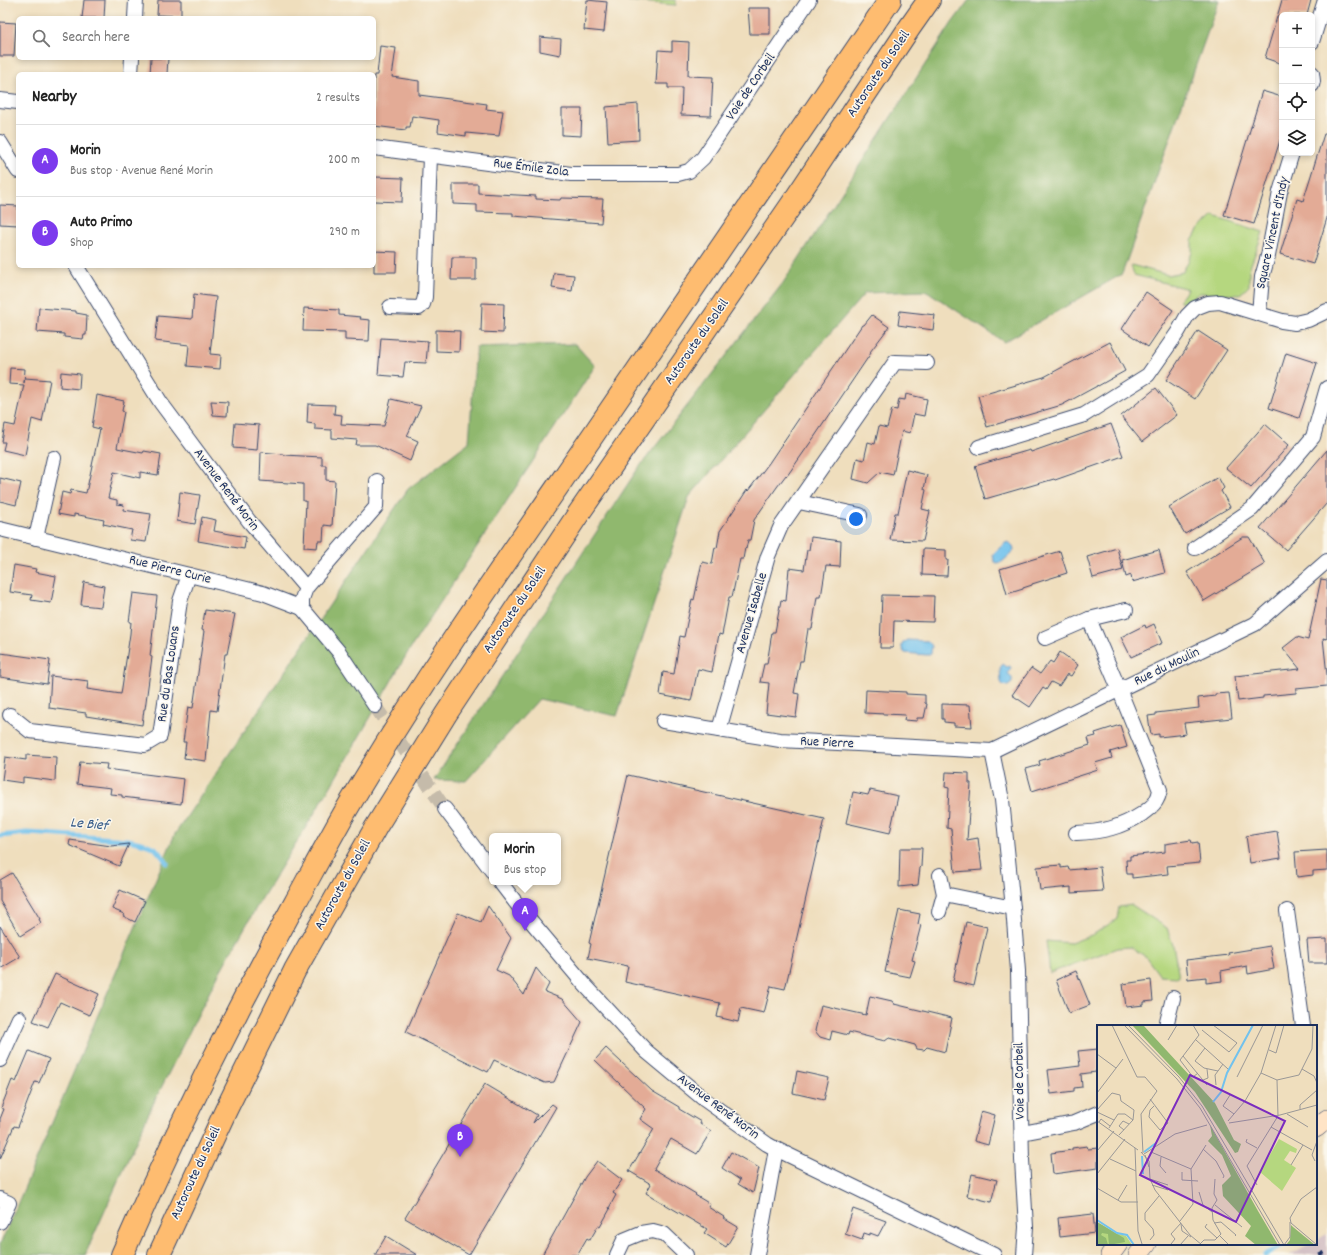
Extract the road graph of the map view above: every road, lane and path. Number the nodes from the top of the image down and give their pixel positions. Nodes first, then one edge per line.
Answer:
1 (136, 0) edge
2 (809, 0) edge
3 (890, 0) edge
4 (929, 0) edge
5 (1324, 0) edge
6 (135, 16) edge
7 (1315, 32) edge
8 (132, 60) edge
9 (132, 72) edge
10 (0, 100) edge
11 (16, 102) edge
12 (0, 142) edge
13 (376, 148) edge
14 (430, 156) junction
15 (1291, 156) edge
16 (16, 168) edge
17 (689, 171) joint
18 (77, 268) edge
19 (390, 307) dead end
20 (1327, 311) edge
21 (1259, 314) junction
22 (927, 363) dead end
23 (1327, 388) edge
24 (979, 447) dead end
25 (54, 458) dead end
26 (377, 481) dead end
27 (799, 502) junction
28 (860, 515) dead end
29 (0, 529) edge
30 (36, 538) junction
31 (1195, 548) dead end
32 (1327, 561) edge
33 (189, 575) junction
34 (306, 588) junction
35 (302, 608) junction
36 (1126, 610) dead end
37 (1089, 619) junction
38 (1045, 638) dead end
39 (1120, 689) junction
40 (375, 706) tunnel mouth
41 (10, 716) dead end
42 (663, 721) dead end
43 (719, 730) junction
44 (992, 751) junction
45 (445, 809) tunnel mouth
46 (1076, 833) dead end
47 (489, 867) edge
48 (940, 875) dead end
49 (502, 885) edge
50 (944, 894) junction
51 (1013, 908) junction
52 (1287, 911) dead end
53 (939, 912) dead end
54 (1174, 998) dead end
55 (19, 1018) dead end
56 (1166, 1025) edge
57 (1303, 1025) edge
58 (0, 1060) edge
59 (1097, 1113) edge
60 (1022, 1133) junction
61 (776, 1149) junction
62 (0, 1199) edge
63 (0, 1222) edge
64 (1117, 1245) edge
65 (1146, 1245) edge
66 (122, 1255) edge
67 (159, 1255) edge
68 (616, 1255) edge
69 (686, 1255) edge
70 (757, 1255) edge
71 (994, 1255) edge
72 (1024, 1255) edge
73 (1110, 1255) edge
74 (1138, 1255) edge

1 - 6 street
2 - 17 street, Voie de Corbeil
3 - 66 highway
4 - 67 highway, Autoroute du Soleil
5 - 7 street
8 - 9 street
10 - 11 street
12 - 16 street
13 - 14 street, Rue Émile Zola
14 - 17 street, Rue Émile Zola
14 - 19 street
15 - 21 street, Square Vincent d'Indy
18 - 34 street, Avenue René Morin
20 - 21 street
21 - 24 street
22 - 27 street, Avenue Isabelle
23 - 31 street
25 - 30 street
26 - 34 street
27 - 28 street
27 - 43 street, Avenue Isabelle
29 - 30 street, Rue Pierre Curie
30 - 33 street, Rue Pierre Curie
32 - 39 street, Rue du Moulin
33 - 35 street, Rue Pierre Curie
33 - 41 street, Rue du Bas Louans
34 - 35 street
35 - 40 street
36 - 37 street
37 - 38 street
37 - 39 street
39 - 44 street, Rue du Moulin
39 - 46 street
42 - 43 street, Rue Pierre
43 - 44 street, Rue Pierre
44 - 51 street, Voie de Corbeil
45 - 47 street
48 - 50 street
49 - 61 street, Avenue René Morin
50 - 51 street
50 - 53 street
51 - 60 street, Voie de Corbeil
52 - 57 street
54 - 56 street
55 - 58 street
59 - 60 street
60 - 72 street, Voie de Corbeil
61 - 70 street
61 - 71 street, Avenue René Morin
62 - 63 street
64 - 73 street
65 - 74 street
68 - 69 street

